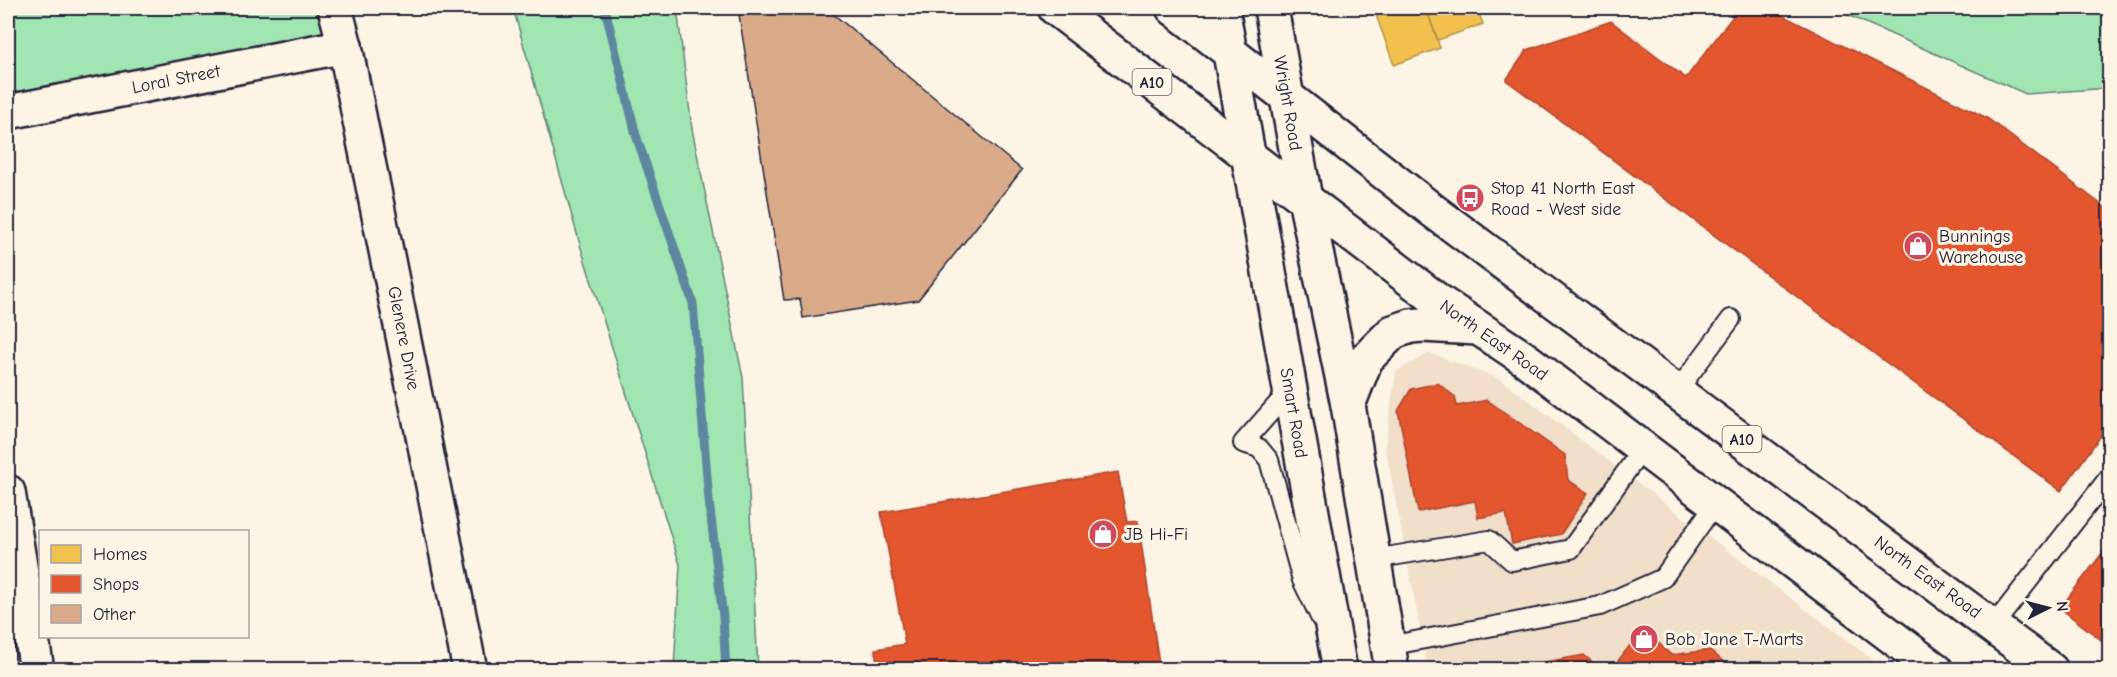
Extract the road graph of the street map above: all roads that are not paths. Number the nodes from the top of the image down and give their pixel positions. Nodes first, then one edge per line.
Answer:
1 (335, 8) edge
2 (1055, 8) edge
3 (1173, 8) edge
4 (1222, 8) edge
5 (1271, 8) edge
6 (345, 46) junction
7 (1230, 54) junction
8 (1287, 97) junction
9 (8, 112) edge
10 (1250, 156) junction
11 (1305, 199) junction
12 (1731, 319) dead end
13 (1478, 328) junction
14 (1290, 390) junction
15 (1677, 391) junction
16 (1348, 405) junction
17 (1642, 448) junction
18 (2109, 476) edge
19 (8, 492) edge
20 (1715, 504) junction
21 (1374, 559) junction
22 (1994, 625) junction
23 (1390, 658) edge
24 (1338, 661) edge
25 (1918, 664) edge
26 (37, 669) edge
27 (470, 669) edge
28 (2051, 669) edge

1 - 6 main road, Glenere Drive
2 - 10 main road, North East Road / A10
3 - 7 main road, North East Road / A10
4 - 7 main road
5 - 8 main road, Wright Road
6 - 9 main road, Loral Street
6 - 27 main road, Glenere Drive
7 - 8 main road, North East Road / A10
7 - 10 main road
8 - 11 main road, Wright Road
8 - 15 main road, North East Road / A10
10 - 11 main road, North East Road / A10
10 - 14 main road, Smart Road
11 - 13 main road, North East Road / A10
11 - 16 main road
12 - 15 lane
13 - 16 main road
13 - 17 main road, North East Road / A10
14 - 24 main road, Smart Road
14 - 24 lane
15 - 22 main road, North East Road / A10
16 - 21 main road
17 - 20 main road, North East Road / A10
17 - 21 lane
18 - 22 lane
19 - 26 main road
20 - 23 lane
20 - 25 main road, North East Road / A10
21 - 23 main road
22 - 28 main road, North East Road / A10

